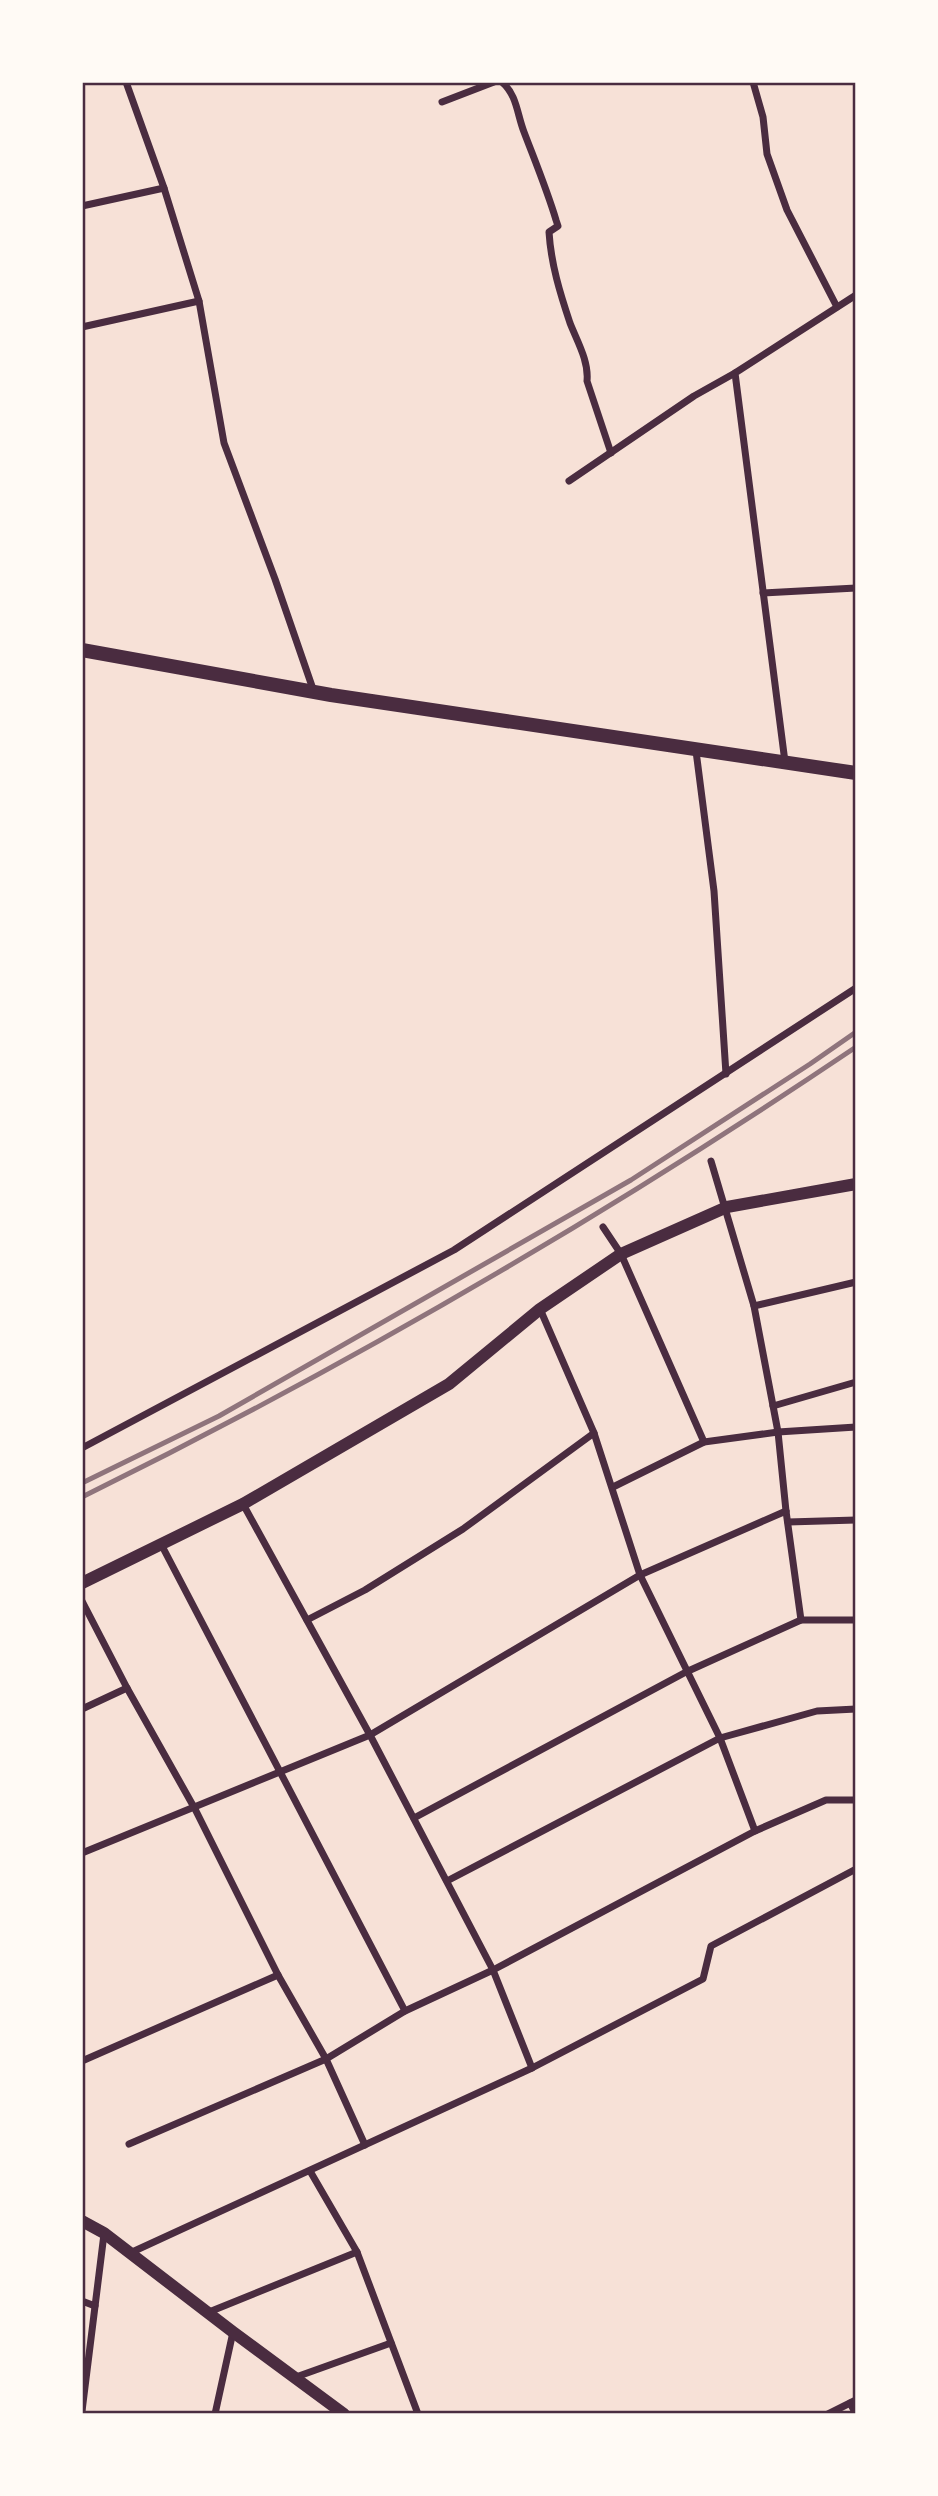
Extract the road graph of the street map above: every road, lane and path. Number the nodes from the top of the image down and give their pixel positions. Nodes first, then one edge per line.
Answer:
1 (126, 82) edge
2 (494, 82) edge
3 (502, 82) edge
4 (753, 82) edge
5 (442, 102) dead end
6 (163, 188) junction
7 (82, 206) edge
8 (856, 295) edge
9 (199, 301) junction
10 (837, 307) junction
11 (82, 327) edge
12 (735, 373) junction
13 (611, 453) junction
14 (569, 481) dead end
15 (856, 588) edge
16 (763, 593) junction
17 (82, 650) edge
18 (314, 692) junction
19 (695, 751) junction
20 (785, 762) junction
21 (856, 773) edge
22 (856, 988) edge
23 (726, 1074) junction
24 (711, 1161) dead end
25 (856, 1184) edge
26 (727, 1207) junction
27 (603, 1227) dead end
28 (621, 1254) junction
29 (856, 1282) edge
30 (754, 1306) junction
31 (540, 1309) junction
32 (856, 1382) edge
33 (773, 1406) junction
34 (856, 1427) edge
35 (778, 1432) junction
36 (594, 1433) junction
37 (704, 1442) junction
38 (82, 1448) edge
39 (613, 1487) junction
40 (243, 1504) junction
41 (786, 1511) junction
42 (856, 1520) edge
43 (788, 1522) junction
44 (161, 1544) junction
45 (640, 1574) junction
46 (82, 1583) edge
47 (82, 1601) edge
48 (307, 1620) junction
49 (801, 1620) junction
50 (856, 1620) edge
51 (686, 1672) junction
52 (127, 1688) junction
53 (82, 1709) edge
54 (856, 1709) edge
55 (370, 1735) junction
56 (720, 1738) junction
57 (279, 1772) junction
58 (856, 1800) edge
59 (195, 1809) junction
60 (414, 1818) junction
61 (755, 1831) junction
62 (82, 1853) edge
63 (856, 1869) edge
64 (447, 1881) junction
65 (493, 1970) junction
66 (278, 1975) junction
67 (405, 2011) junction
68 (326, 2059) junction
69 (82, 2061) edge
70 (532, 2068) junction
71 (129, 2144) dead end
72 (365, 2145) junction
73 (310, 2172) junction
74 (82, 2221) edge
75 (104, 2233) junction
76 (357, 2252) junction
77 (130, 2254) junction
78 (82, 2301) edge
79 (96, 2306) junction
80 (209, 2312) junction
81 (233, 2332) junction
82 (391, 2343) junction
83 (296, 2376) junction
84 (853, 2402) edge
85 (82, 2411) edge
86 (215, 2414) edge
87 (344, 2414) edge
88 (418, 2414) edge
89 (828, 2414) edge
90 (856, 2414) edge

1 - 6 street
2 - 5 street
3 - 13 street
4 - 10 street
6 - 7 street
6 - 9 street
8 - 10 street
9 - 11 street
9 - 18 street
10 - 12 street
12 - 13 street
12 - 16 street
13 - 14 street
15 - 16 street
16 - 20 street
17 - 18 main road
18 - 19 main road
19 - 20 main road
19 - 23 street
20 - 21 main road
22 - 23 street
23 - 38 street
24 - 26 street
25 - 26 street
26 - 28 street
26 - 30 street
27 - 28 street
28 - 31 street
28 - 37 street
29 - 30 street
30 - 33 street
31 - 36 street
31 - 40 street
32 - 33 street
33 - 35 street
34 - 35 street
35 - 37 street
35 - 41 street
36 - 39 street
36 - 48 street
37 - 39 street
39 - 45 street
40 - 44 street
40 - 48 street
41 - 43 street
41 - 45 street
42 - 43 street
43 - 49 street
44 - 46 street
44 - 57 street
45 - 51 street
45 - 55 street
47 - 52 street
48 - 55 street
49 - 50 street
49 - 51 street
51 - 56 street
51 - 60 street
52 - 53 street
52 - 59 street
54 - 56 street
55 - 57 street
55 - 60 street
56 - 61 street
56 - 64 street
57 - 59 street
57 - 67 street
58 - 61 street
59 - 62 street
59 - 66 street
60 - 64 street
61 - 65 street
63 - 70 street
64 - 65 street
65 - 67 street
65 - 70 street
66 - 68 street
66 - 69 street
67 - 68 street
68 - 71 street
68 - 72 street
70 - 72 street
72 - 73 street
73 - 76 street
73 - 77 street
74 - 75 street
75 - 77 street
75 - 79 street
76 - 80 street
76 - 82 street
77 - 80 street
78 - 79 street
79 - 85 street
80 - 81 street
81 - 83 street
81 - 86 street
82 - 83 street
82 - 88 street
83 - 87 street
84 - 89 street
84 - 90 street

